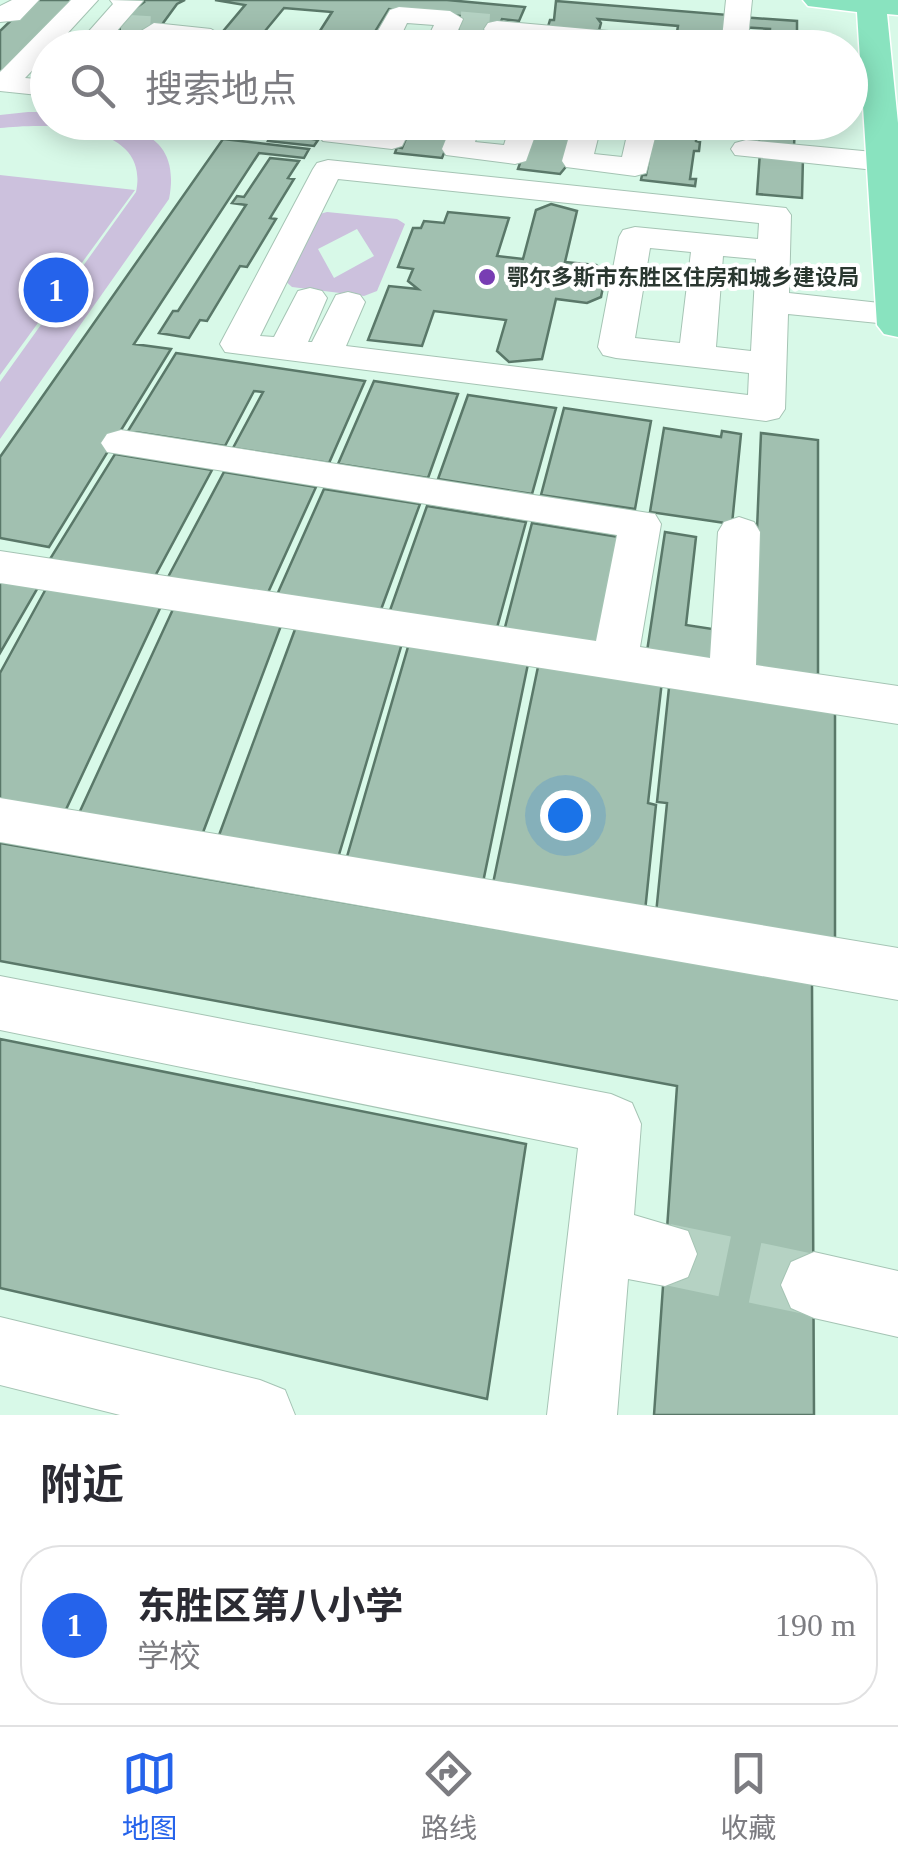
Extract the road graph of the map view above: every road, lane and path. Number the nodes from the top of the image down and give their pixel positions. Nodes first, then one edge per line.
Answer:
1 (26, 0) edge
2 (85, 0) edge
3 (123, 0) edge
4 (739, 0) edge
5 (818, 0) edge
6 (546, 2) edge
7 (880, 3) edge
8 (196, 11) dead end
9 (0, 14) edge
10 (63, 23) junction
11 (113, 28) junction
12 (56, 30) edge
13 (110, 30) tunnel mouth
14 (171, 30) tunnel mouth
15 (390, 30) edge
16 (448, 30) tunnel mouth
17 (547, 30) edge
18 (736, 30) edge
19 (30, 57) edge
20 (868, 59) edge
21 (30, 86) edge
22 (868, 95) edge
23 (461, 140) edge
24 (520, 140) edge
25 (583, 140) edge
26 (640, 140) edge
27 (810, 140) edge
28 (746, 150) edge
29 (884, 162) junction
30 (810, 169) junction
31 (399, 176) junction
32 (367, 211) dead end
33 (416, 216) dead end
34 (708, 244) junction
35 (774, 251) junction
36 (310, 298) dead end
37 (348, 302) dead end
38 (771, 302) junction
39 (897, 316) edge
40 (898, 324) edge
41 (286, 350) junction
42 (326, 354) junction
43 (697, 356) junction
44 (768, 364) junction
45 (122, 443) dead end
46 (739, 532) dead end
47 (0, 566) edge
48 (616, 661) junction
49 (732, 680) junction
50 (898, 705) edge
51 (0, 820) edge
52 (898, 974) edge
53 (0, 1002) edge
54 (600, 1241) junction
55 (665, 1254) tunnel mouth
56 (814, 1285) tunnel mouth
57 (898, 1304) edge
58 (0, 1351) edge
59 (260, 1415) edge
60 (582, 1415) edge

1 - 9 lane
2 - 10 lane
3 - 11 lane
4 - 18 lane
5 - 7 main road
6 - 17 lane
7 - 20 main road
8 - 14 lane
10 - 11 lane
10 - 12 lane
11 - 13 lane
15 - 16 lane
19 - 21 lane
22 - 29 main road
23 - 24 lane
25 - 26 lane
27 - 30 lane
28 - 30 lane
29 - 30 lane
29 - 39 main road
31 - 32 lane
31 - 33 lane
31 - 35 lane
31 - 41 lane
34 - 35 lane
34 - 43 lane
34 - 43 lane
35 - 38 lane
36 - 41 lane
37 - 42 lane
38 - 39 lane
38 - 44 lane
39 - 40 main road
41 - 42 lane
42 - 44 lane
43 - 44 lane
45 - 48 lane
46 - 49 lane
47 - 48 lane
48 - 49 lane
49 - 50 lane
51 - 52 lane
53 - 54 lane
54 - 55 lane
54 - 60 lane
56 - 57 lane
58 - 59 lane

